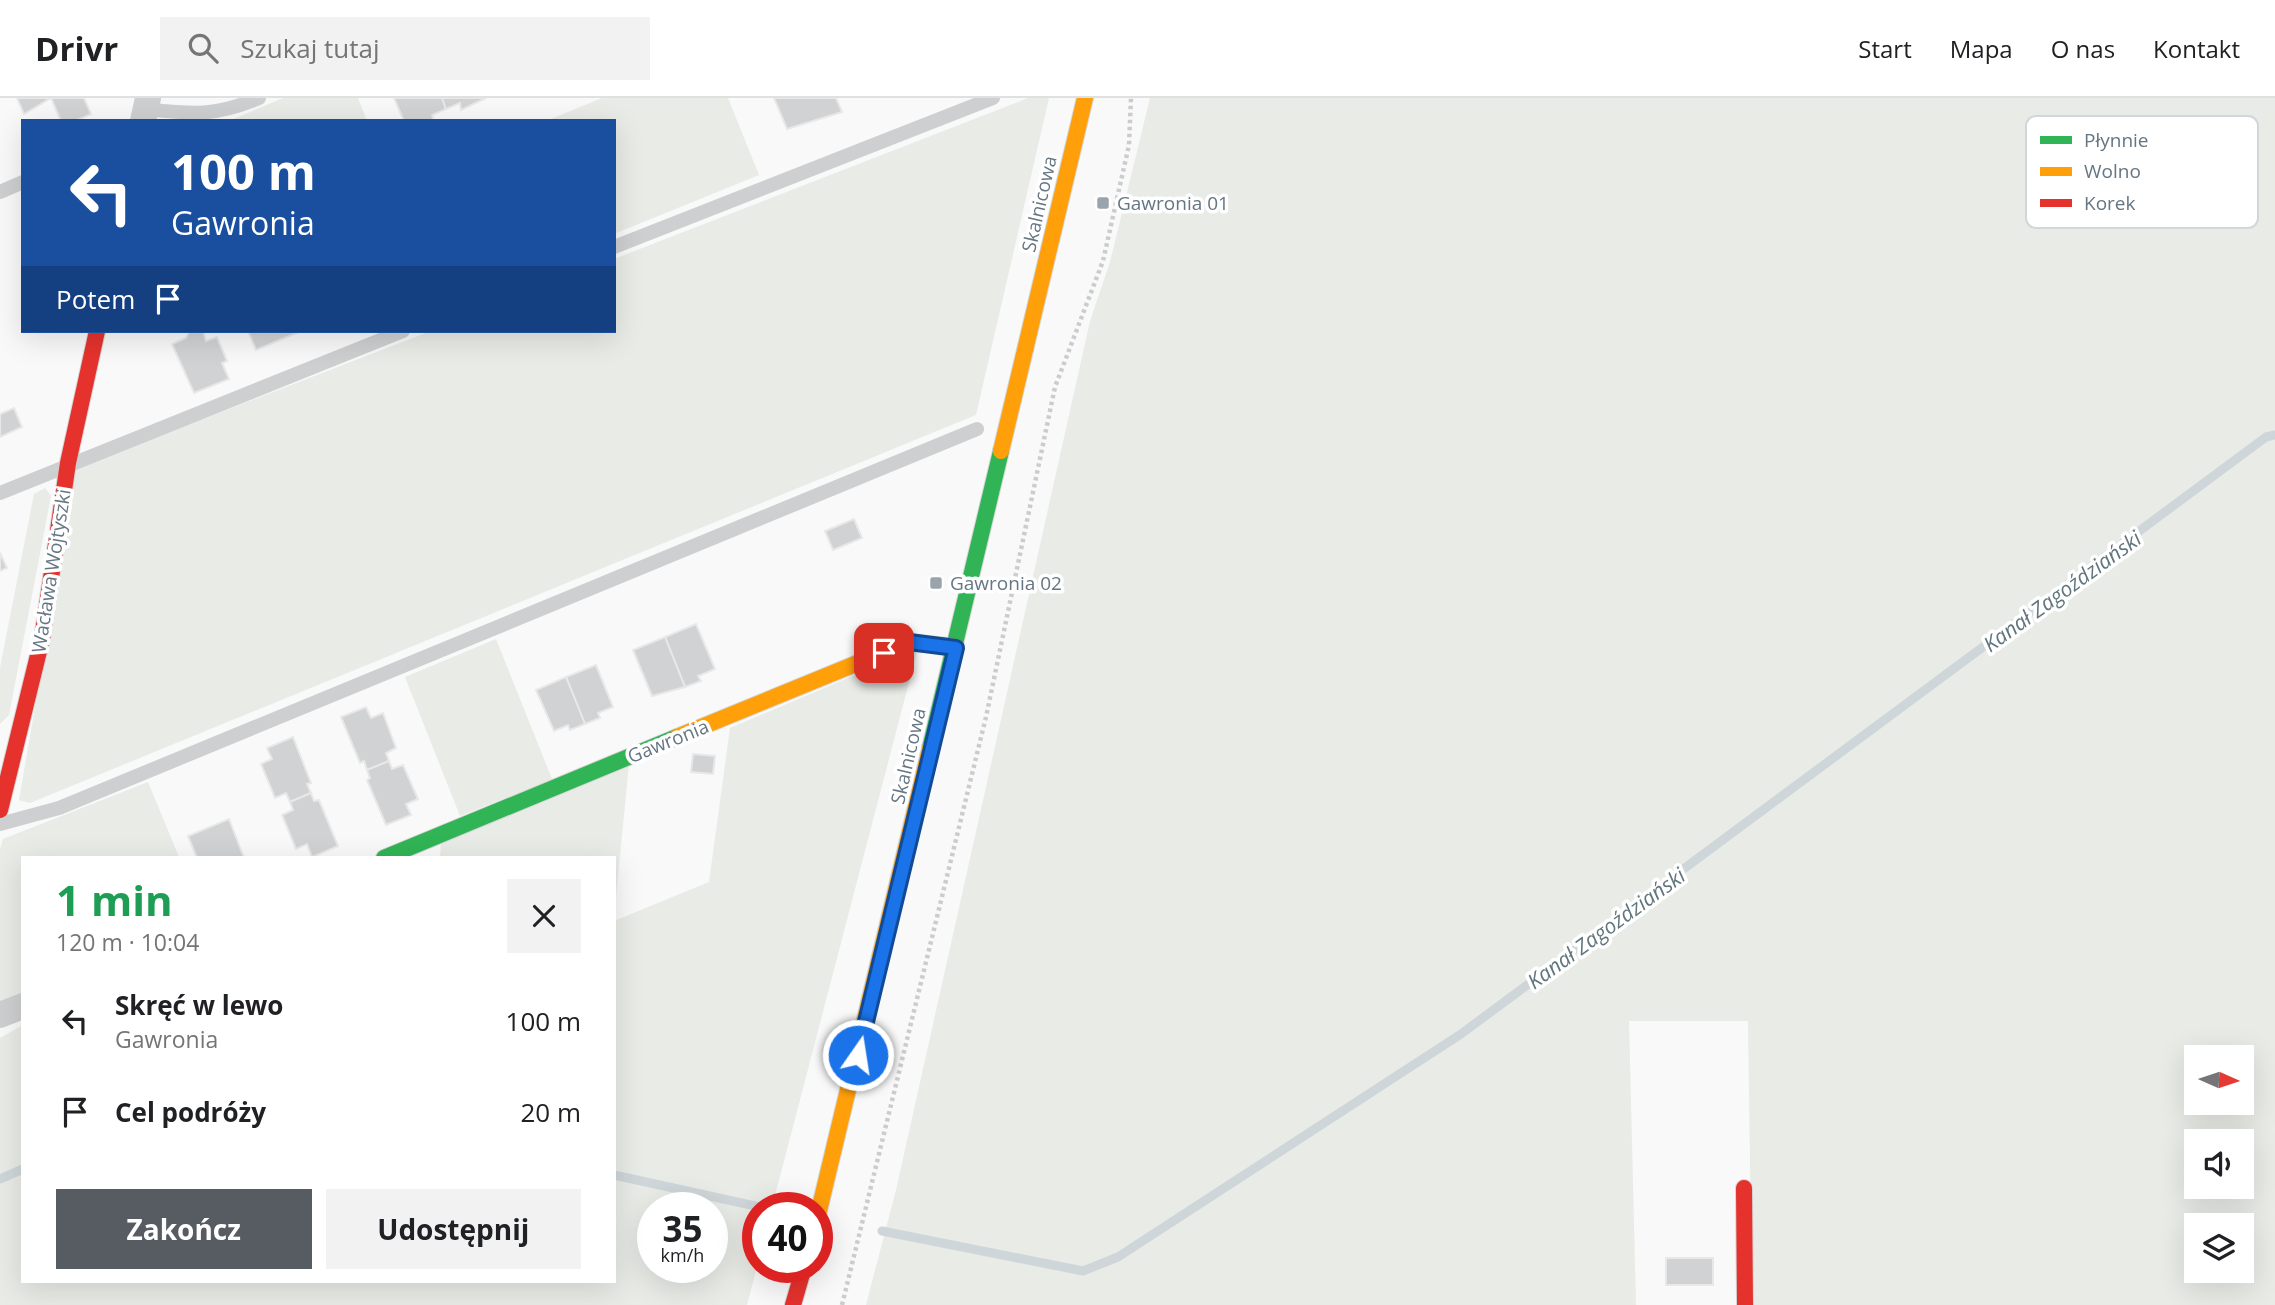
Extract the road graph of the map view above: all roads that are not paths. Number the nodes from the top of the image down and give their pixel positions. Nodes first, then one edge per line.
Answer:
1 (259, 98) edge
2 (993, 98) edge
3 (1085, 98) edge
4 (146, 109) edge
5 (21, 183) edge
6 (0, 191) edge
7 (616, 246) edge
8 (97, 333) edge
9 (398, 333) edge
10 (977, 429) dead end
11 (68, 463) junction
12 (0, 493) edge
13 (956, 648) junction
14 (7, 750) edge
15 (0, 810) edge
16 (0, 824) edge
17 (389, 856) edge
18 (21, 1007) edge
19 (0, 1015) edge
20 (1744, 1188) dead end
21 (824, 1192) edge
22 (799, 1283) edge
23 (793, 1305) edge
24 (1745, 1305) edge

1 - 4 lane
2 - 7 lane
3 - 13 street, Skalnicowa
5 - 6 lane
8 - 11 street, Wacława Wojtyszki
9 - 11 lane
10 - 16 lane
11 - 12 lane
11 - 14 street, Wacława Wojtyszki
13 - 17 street, Gawronia
13 - 21 street, Skalnicowa
14 - 15 street, Wacława Wojtyszki
18 - 19 street
20 - 24 street
22 - 23 street

